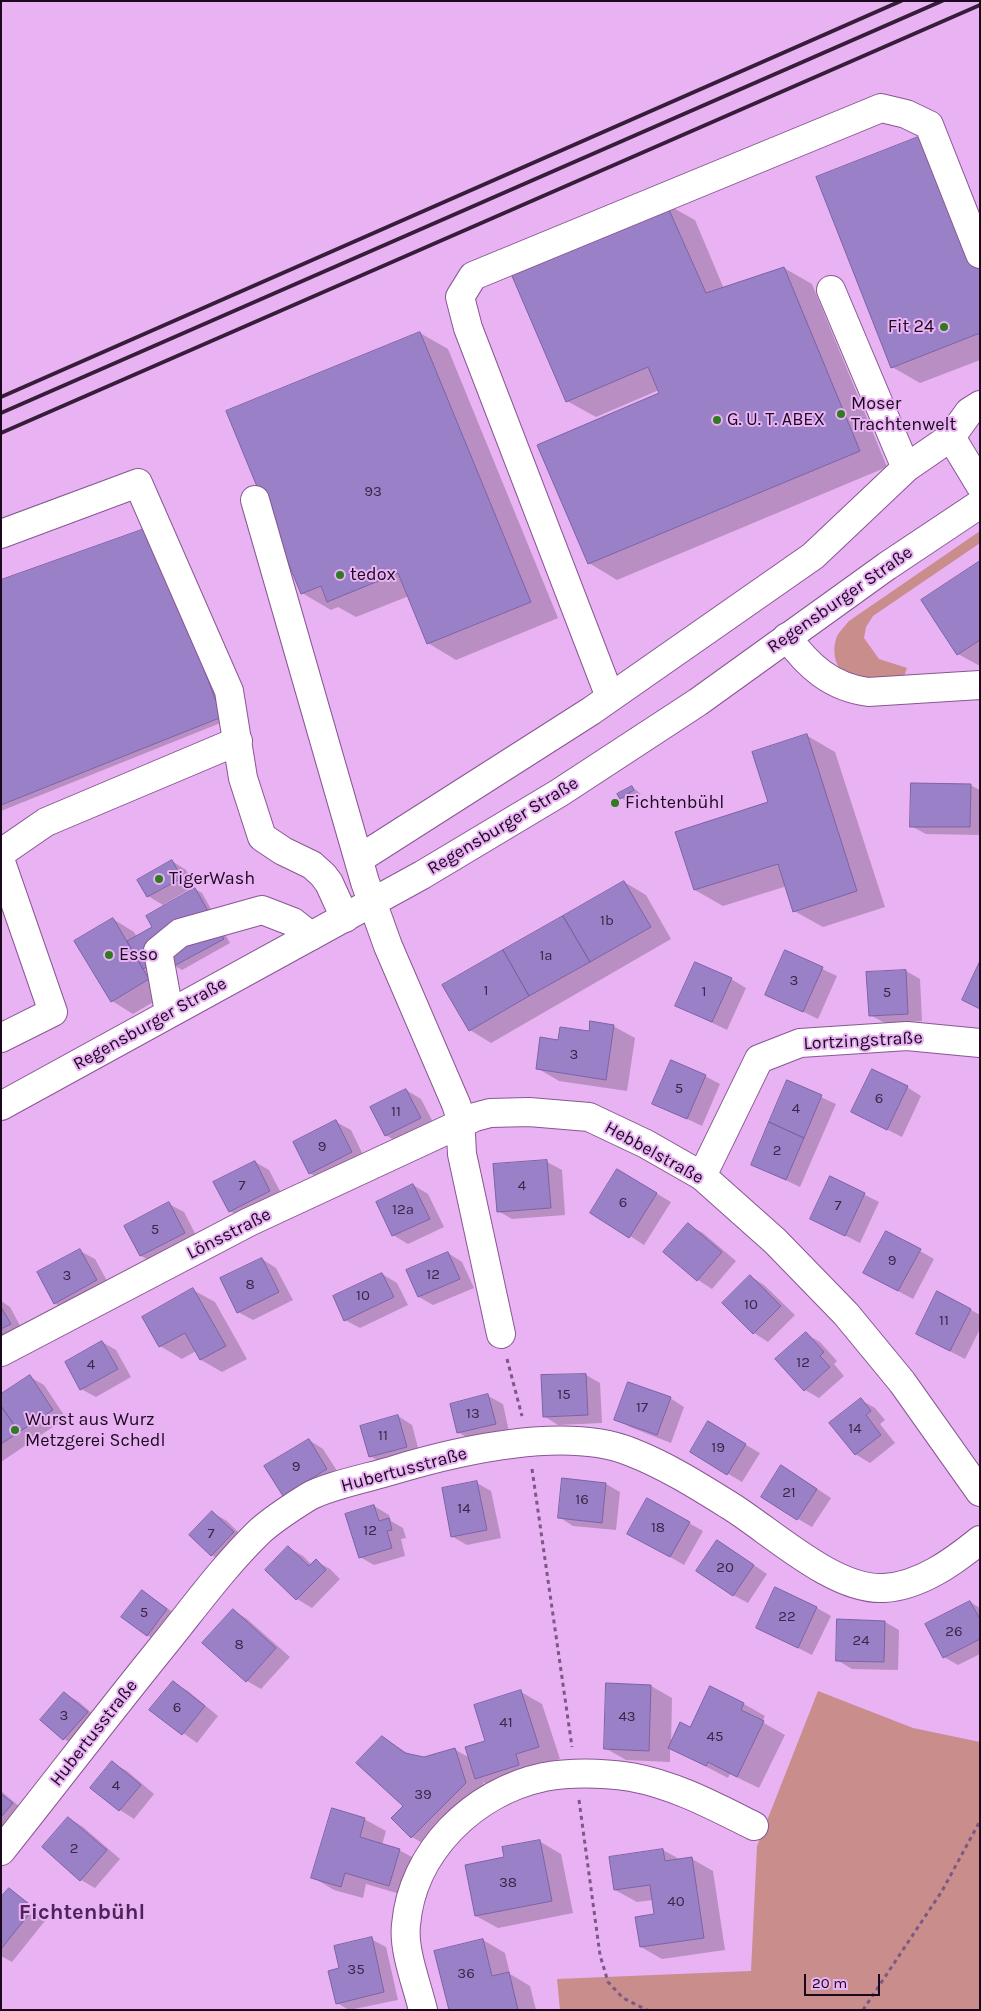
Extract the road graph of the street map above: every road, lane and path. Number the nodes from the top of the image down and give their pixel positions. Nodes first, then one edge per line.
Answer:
1 (980, 254) edge
2 (831, 290) dead end
3 (980, 405) edge
4 (951, 437) junction
5 (906, 468) junction
6 (980, 485) edge
7 (255, 500) dead end
8 (980, 504) edge
9 (1, 534) edge
10 (788, 637) junction
11 (980, 685) edge
12 (610, 697) junction
13 (238, 741) junction
14 (348, 825) junction
15 (1, 853) edge
16 (358, 859) junction
17 (1, 862) edge
18 (330, 883) junction
19 (373, 902) junction
20 (345, 918) junction
21 (311, 936) junction
22 (169, 1012) junction
23 (1, 1038) edge
24 (980, 1043) edge
25 (1, 1106) edge
26 (460, 1124) junction
27 (702, 1176) junction
28 (501, 1334) joint
29 (1, 1352) edge
30 (529, 1444) junction
31 (980, 1492) edge
32 (980, 1540) edge
33 (576, 1774) junction
34 (980, 1821) edge
35 (754, 1826) dead end
36 (1, 1851) edge
37 (423, 2010) edge
38 (647, 2010) edge
39 (862, 2010) edge

1 - 12 street
2 - 5 street
3 - 4 street
4 - 5 street
4 - 6 street
5 - 12 street
7 - 14 street
8 - 10 street, Regensburger Straße
9 - 13 street
10 - 11 street
10 - 19 street, Regensburger Straße
12 - 16 street
13 - 15 street
13 - 18 street
14 - 16 street
14 - 18 street
16 - 19 street
17 - 23 street
18 - 20 street
19 - 20 street, Regensburger Straße
19 - 26 street
20 - 21 street, Regensburger Straße
21 - 22 street, Regensburger Straße
21 - 22 street
22 - 25 street, Regensburger Straße
24 - 27 street, Lortzingstraße
26 - 27 street, Hebbelstraße
26 - 28 street
26 - 29 street, Lönsstraße
27 - 31 street, Hebbelstraße
28 - 30 path
30 - 32 street, Hubertusstraße
30 - 33 path
30 - 36 street, Hubertusstraße
33 - 35 street
33 - 37 street
33 - 38 path
34 - 39 path

